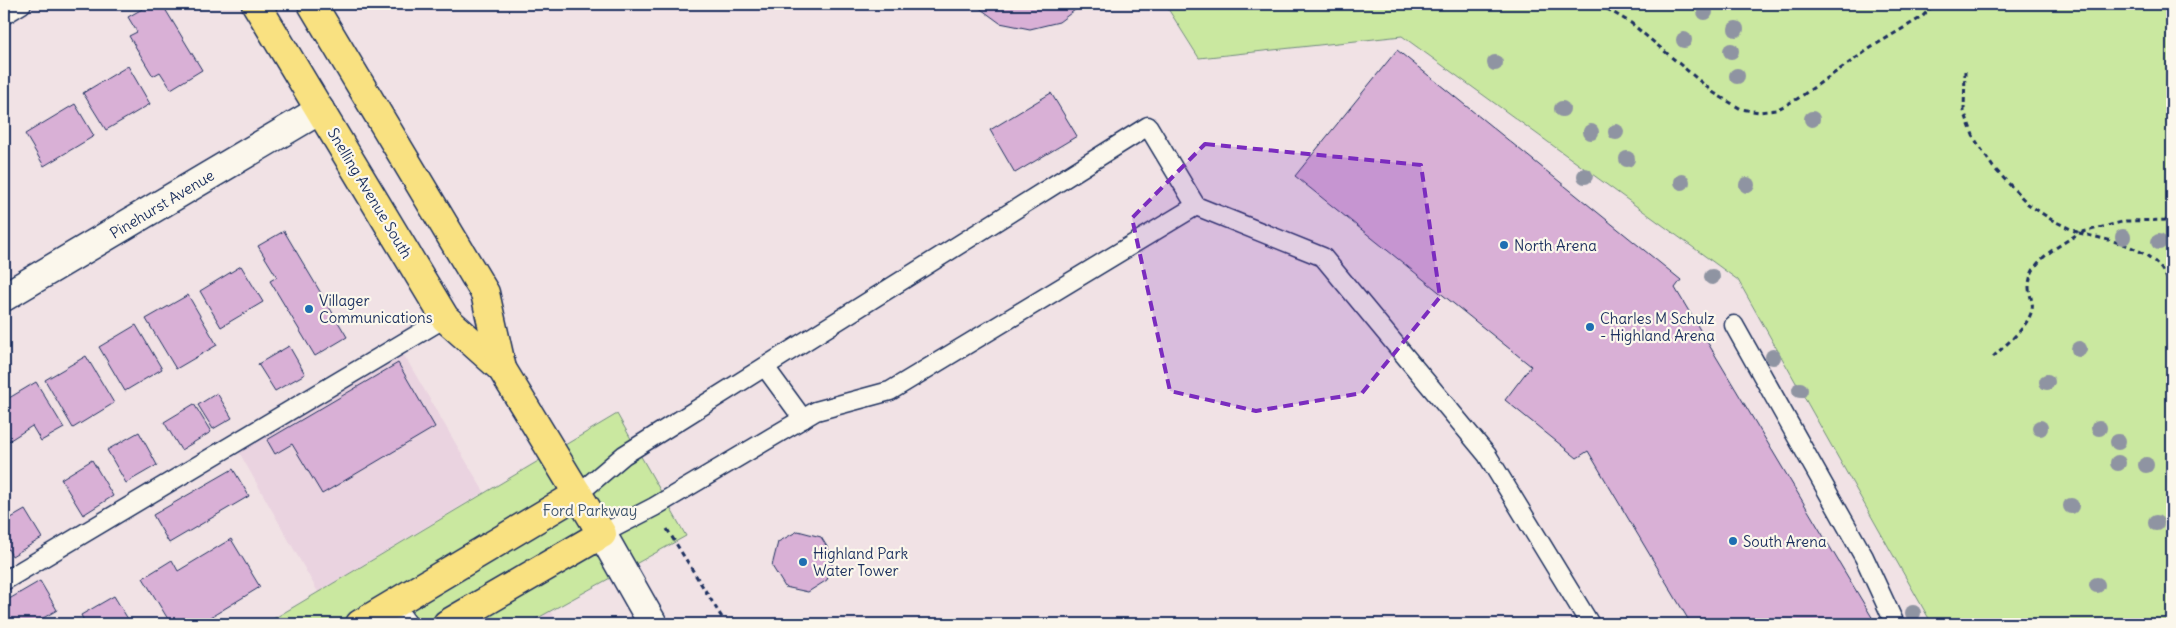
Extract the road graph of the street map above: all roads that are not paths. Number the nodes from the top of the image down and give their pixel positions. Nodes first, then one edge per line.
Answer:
1 (22, 4) edge
2 (256, 4) edge
3 (312, 4) edge
4 (4, 14) edge
5 (320, 110) junction
6 (1196, 206) junction
7 (4, 298) edge
8 (445, 318) junction
9 (1734, 325) dead end
10 (765, 367) junction
11 (502, 369) junction
12 (803, 419) junction
13 (578, 494) junction
14 (602, 534) junction
15 (4, 581) edge
16 (400, 614) edge
17 (360, 624) edge
18 (447, 624) edge
19 (653, 624) edge
20 (1590, 624) edge
21 (1895, 624) edge

1 - 4 lane
2 - 5 main road, Snelling Avenue South
3 - 11 main road, Snelling Avenue South
5 - 7 street, Pinehurst Avenue
5 - 8 main road, Snelling Avenue South
6 - 10 lane
6 - 12 lane
6 - 20 lane
8 - 11 main road, Snelling Avenue South
8 - 15 lane
9 - 21 lane
10 - 12 lane
10 - 13 lane
11 - 13 main road, Snelling Avenue South
12 - 14 lane
13 - 14 main road, Snelling Avenue South
13 - 16 main road
14 - 18 main road
14 - 19 street, Snelling Avenue South
16 - 17 main road

